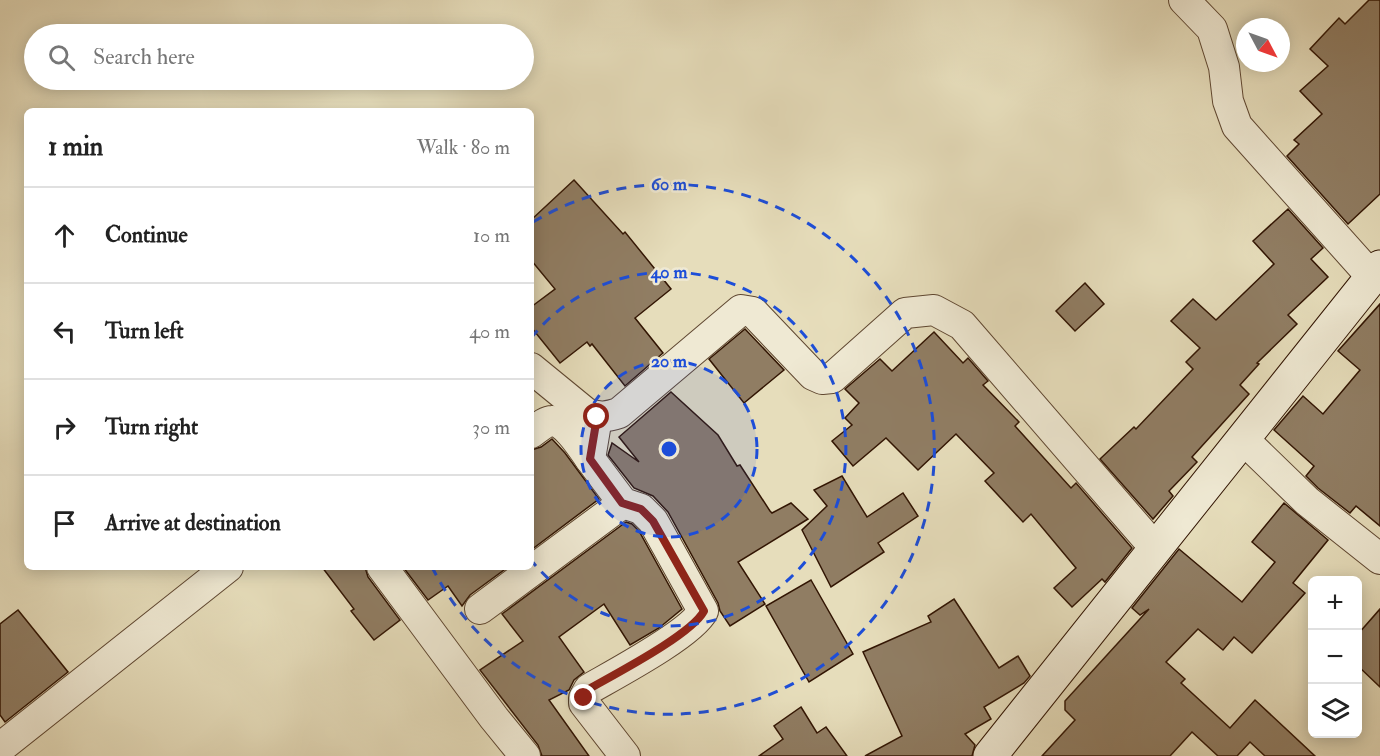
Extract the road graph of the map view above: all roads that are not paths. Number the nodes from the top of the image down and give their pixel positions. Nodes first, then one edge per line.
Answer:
1 (1184, 0) edge
2 (1376, 272) edge
3 (534, 370) edge
4 (597, 417) junction
5 (534, 431) edge
6 (1243, 439) junction
7 (590, 459) junction
8 (622, 503) junction
9 (1155, 548) junction
10 (1380, 559) edge
11 (534, 569) edge
12 (224, 570) edge
13 (384, 570) edge
14 (532, 570) edge
15 (480, 609) dead end
16 (0, 748) edge
17 (525, 756) edge
18 (625, 756) edge
19 (990, 756) edge

1 - 2 street
2 - 6 street
3 - 4 street
4 - 7 street
4 - 9 street
5 - 7 street
6 - 9 street
6 - 10 street
7 - 8 street
8 - 11 street
8 - 18 street
9 - 19 street
12 - 16 street
13 - 17 street
14 - 15 street

